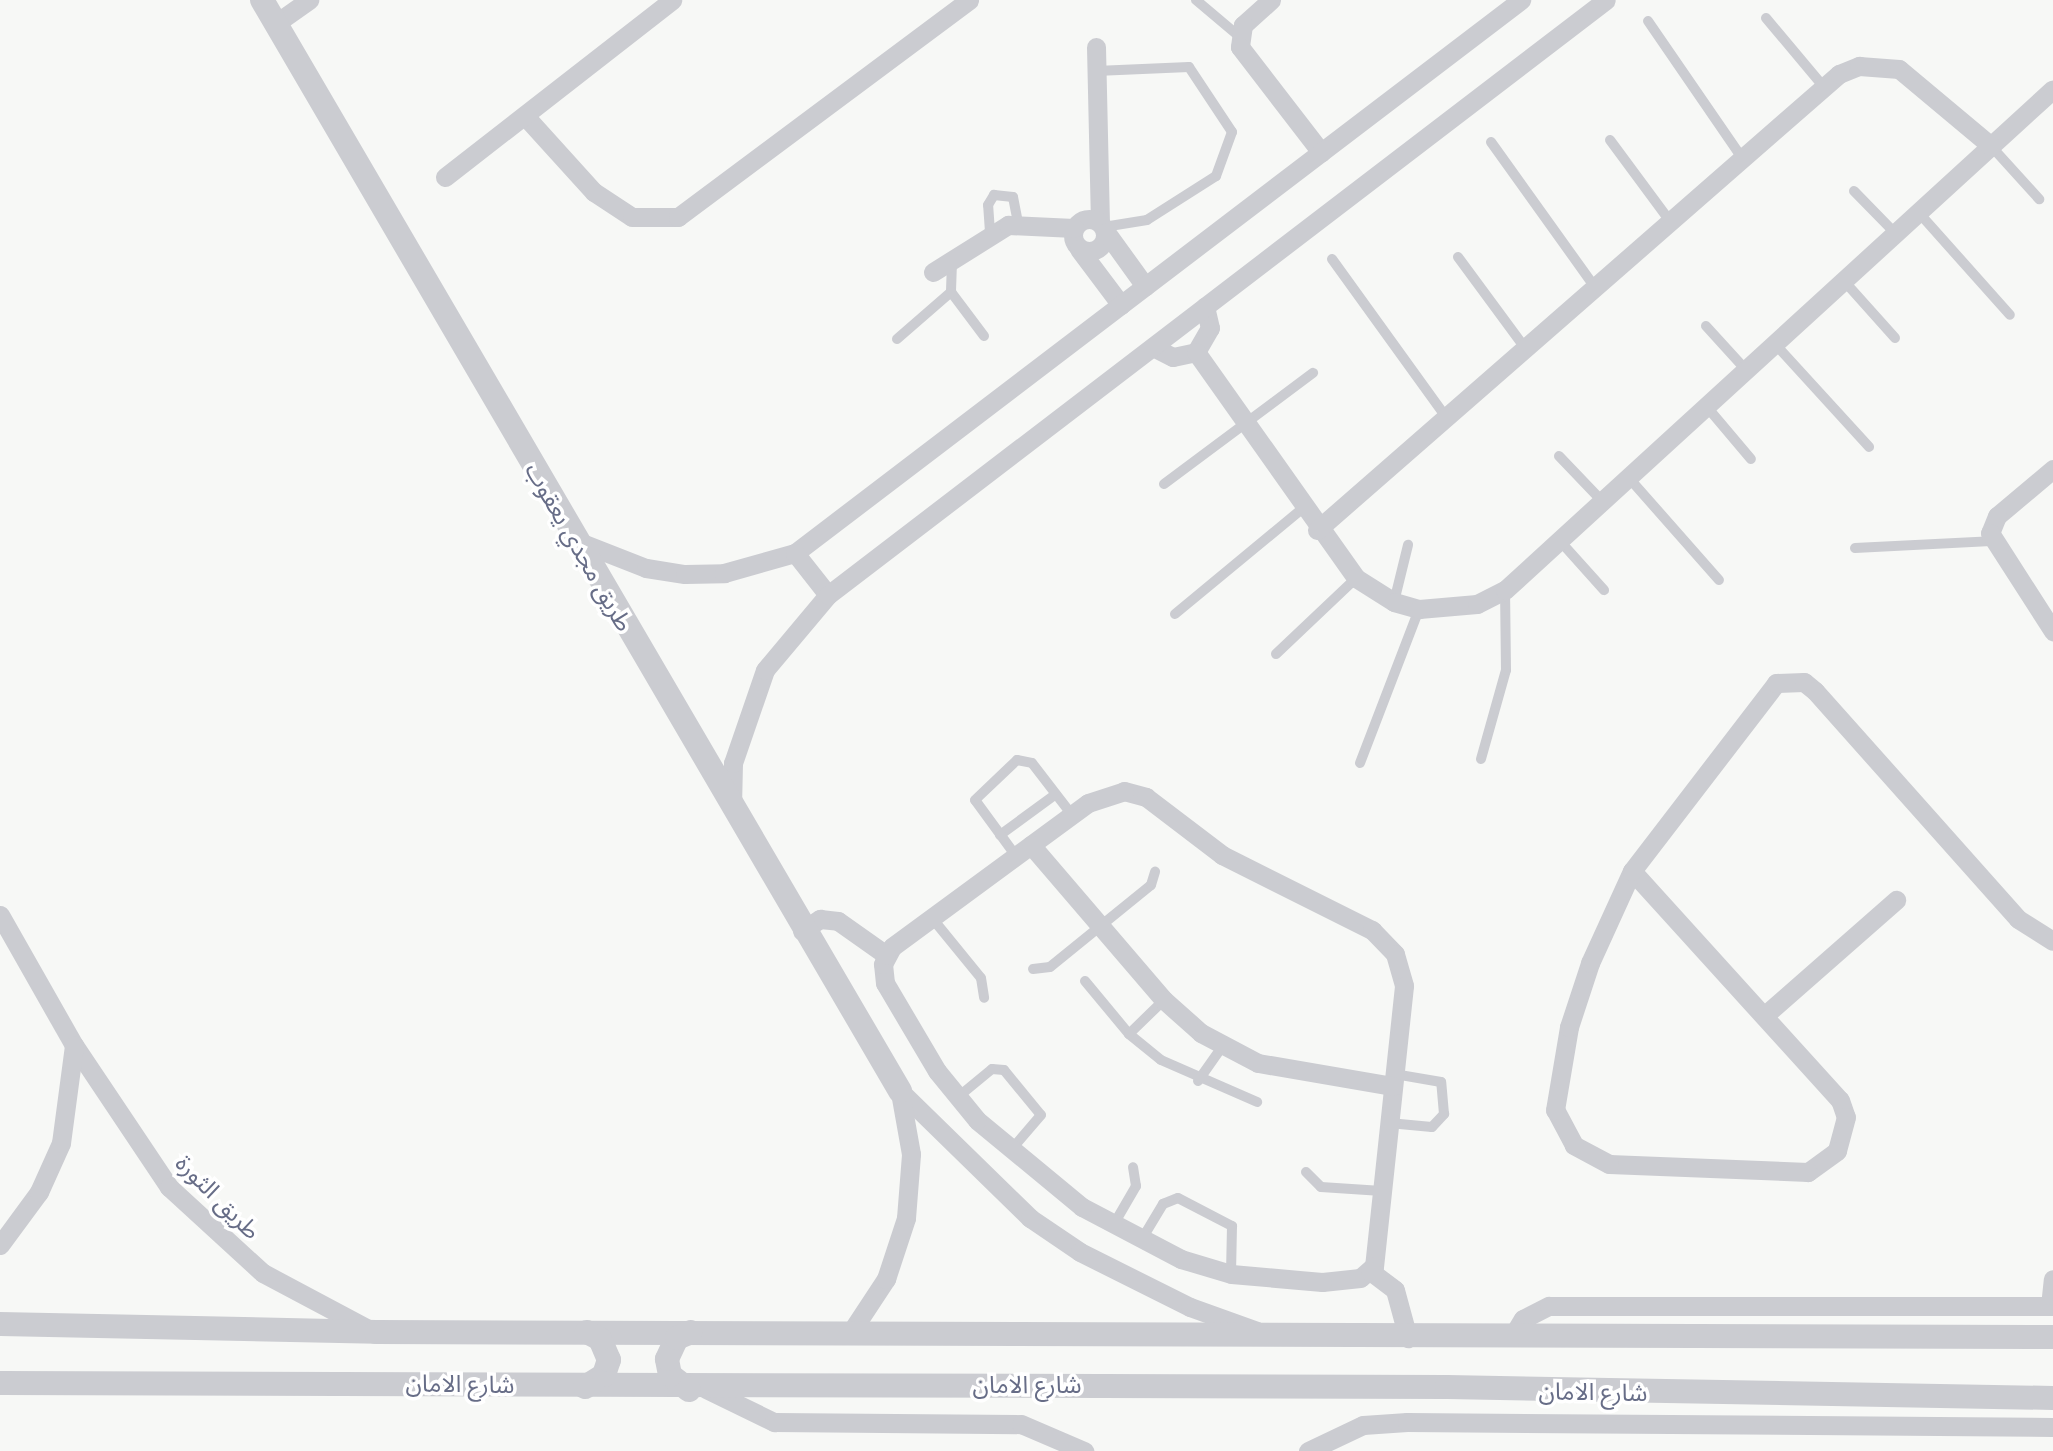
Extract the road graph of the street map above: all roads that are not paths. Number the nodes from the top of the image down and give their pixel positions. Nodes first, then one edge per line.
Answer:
1 (262, 0) edge
2 (309, 0) edge
3 (672, 0) edge
4 (969, 0) edge
5 (1196, 0) edge
6 (1272, 0) edge
7 (1521, 0) edge
8 (1606, 0) edge
9 (1766, 19) dead end
10 (1648, 21) dead end
11 (275, 24) junction
12 (1240, 37) junction
13 (1096, 47) dead end
14 (1097, 71) junction
15 (1824, 87) junction
16 (2053, 89) edge
17 (525, 116) junction
18 (1610, 140) dead end
19 (1491, 142) dead end
20 (1991, 146) junction
21 (1321, 152) junction
22 (1742, 158) junction
23 (445, 177) dead end
24 (1854, 191) dead end
25 (2039, 199) dead end
26 (1920, 214) junction
27 (1670, 221) junction
28 (1018, 223) junction
29 (1103, 227) junction
30 (1074, 228) junction
31 (990, 232) junction
32 (1896, 235) junction
33 (1079, 249) junction
34 (1458, 257) dead end
35 (953, 258) junction
36 (1332, 259) dead end
37 (933, 272) dead end
38 (1845, 282) junction
39 (1146, 286) junction
40 (1595, 287) junction
41 (951, 292) junction
42 (1121, 305) junction
43 (1205, 307) junction
44 (2010, 315) dead end
45 (1706, 326) dead end
46 (984, 335) dead end
47 (1895, 338) dead end
48 (897, 339) dead end
49 (1776, 345) junction
50 (1153, 346) junction
51 (1525, 348) junction
52 (1196, 352) junction
53 (1746, 371) junction
54 (1313, 373) dead end
55 (1707, 407) junction
56 (1446, 417) junction
57 (1245, 424) junction
58 (1869, 447) dead end
59 (1559, 456) dead end
60 (1752, 459) dead end
61 (2053, 469) edge
62 (1629, 478) junction
63 (1164, 484) dead end
64 (1603, 502) junction
65 (1302, 509) junction
66 (1317, 530) junction
67 (574, 540) junction
68 (1560, 541) junction
69 (1991, 541) junction
70 (1408, 545) dead end
71 (1855, 548) dead end
72 (794, 553) junction
73 (1356, 578) junction
74 (1719, 580) dead end
75 (1505, 590) junction
76 (1604, 590) dead end
77 (828, 595) junction
78 (1394, 602) junction
79 (1419, 609) junction
80 (1175, 614) dead end
81 (2053, 631) edge
82 (1276, 654) dead end
83 (1481, 759) dead end
84 (1360, 762) dead end
85 (1056, 794) junction
86 (732, 811) junction
87 (1072, 815) junction
88 (1000, 835) junction
89 (1024, 851) junction
90 (1632, 871) junction
91 (1156, 872) dead end
92 (1896, 900) dead end
93 (0, 915) edge
94 (932, 918) junction
95 (1100, 927) junction
96 (802, 931) junction
97 (2053, 941) edge
98 (886, 955) junction
99 (1033, 969) dead end
100 (1085, 981) dead end
101 (984, 998) dead end
102 (1164, 1000) junction
103 (1764, 1016) junction
104 (1129, 1034) junction
105 (74, 1045) junction
106 (1222, 1047) junction
107 (1393, 1080) junction
108 (1198, 1081) junction
109 (900, 1091) junction
110 (958, 1097) junction
111 (1257, 1102) dead end
112 (1389, 1123) junction
113 (1008, 1152) junction
114 (1133, 1167) dead end
115 (1306, 1172) dead end
116 (1382, 1191) junction
117 (1114, 1225) junction
118 (1141, 1241) junction
119 (0, 1245) edge
120 (1370, 1271) junction
121 (1231, 1274) junction
122 (2053, 1279) edge
123 (1927, 1306) junction
124 (2051, 1306) edge
125 (0, 1324) edge
126 (376, 1332) junction
127 (587, 1332) junction
128 (691, 1332) junction
129 (851, 1332) junction
130 (1512, 1337) junction
131 (1922, 1337) junction
132 (2053, 1337) edge
133 (1275, 1338) junction
134 (1408, 1338) junction
135 (0, 1383) edge
136 (585, 1387) junction
137 (697, 1389) junction
138 (2053, 1398) edge
139 (2053, 1427) edge
140 (1084, 1451) edge
141 (1308, 1451) edge

1 - 11 street, طريق مجدي يعقوب
2 - 11 street
3 - 17 street
4 - 17 street
5 - 12 lane
6 - 12 street
7 - 21 street
8 - 43 street
9 - 15 lane
10 - 22 lane
11 - 67 street, طريق مجدي يعقوب
12 - 21 street
13 - 14 street
14 - 29 street
14 - 29 lane
15 - 20 street
15 - 22 street
16 - 20 street
17 - 23 street
18 - 27 lane
19 - 40 lane
20 - 25 lane
20 - 26 street
21 - 39 street
22 - 27 street
24 - 32 lane
26 - 32 street
26 - 44 lane
27 - 40 street
28 - 30 street
28 - 31 street
28 - 31 lane
29 - 30 street
29 - 33 street
29 - 39 street
30 - 33 street
31 - 35 street
32 - 38 street
33 - 42 street
34 - 51 lane
35 - 37 street
35 - 41 lane
36 - 56 lane
38 - 47 lane
38 - 49 street
39 - 42 street
40 - 51 street
41 - 46 lane
41 - 48 lane
42 - 72 street
43 - 50 street
43 - 52 street
45 - 53 lane
49 - 53 street
49 - 58 lane
50 - 52 street
50 - 77 street
51 - 56 street
52 - 57 street
53 - 55 street
54 - 57 lane
55 - 60 lane
55 - 62 street
56 - 66 street
57 - 63 lane
57 - 65 street
59 - 64 lane
61 - 69 street
62 - 64 street
62 - 74 lane
64 - 68 street
65 - 66 street
65 - 80 lane
66 - 73 street
67 - 72 street
67 - 86 street, طريق مجدي يعقوب
68 - 75 street
68 - 76 lane
69 - 71 lane
69 - 81 street
70 - 78 lane
72 - 77 street
73 - 78 street
73 - 82 lane
75 - 79 street
75 - 83 lane
77 - 86 street
78 - 79 street
79 - 84 lane
85 - 87 lane
85 - 88 lane
85 - 88 lane
86 - 96 street, طريق مجدي يعقوب
87 - 89 street
87 - 107 street
88 - 89 lane
89 - 94 street
89 - 95 street
90 - 97 street
90 - 103 street
90 - 103 street
91 - 95 lane
92 - 103 street
93 - 105 street, طريق الثورة
94 - 98 street
94 - 101 lane
95 - 99 lane
95 - 102 street
96 - 98 street
96 - 109 street, طريق مجدي يعقوب
98 - 110 street
100 - 104 lane
102 - 104 lane
102 - 106 street
104 - 108 lane
105 - 119 street
105 - 126 street, طريق الثورة
106 - 107 street
106 - 108 lane
107 - 112 street
107 - 112 lane
108 - 111 lane
109 - 129 street, طريق مجدي يعقوب
109 - 133 street, طريق مجدي يعقوب
110 - 113 street
110 - 113 lane
112 - 116 street
113 - 117 street
114 - 117 lane
115 - 116 lane
116 - 120 street
117 - 118 street
118 - 121 street
118 - 121 lane
120 - 121 street
120 - 134 street
122 - 124 street
123 - 124 street
123 - 130 street
123 - 131 street
125 - 126 street, شارع الامان
126 - 127 street, شارع الامان
127 - 128 street, شارع الامان
127 - 136 street
128 - 129 street, شارع الامان
128 - 137 street
129 - 133 street, شارع الامان
130 - 131 street, شارع الامان
130 - 134 street, شارع الامان
131 - 132 street, شارع الامان
133 - 134 street, شارع الامان
135 - 136 street, شارع الامان
136 - 137 street, شارع الامان
137 - 138 street, شارع الامان
137 - 140 street
139 - 141 street

